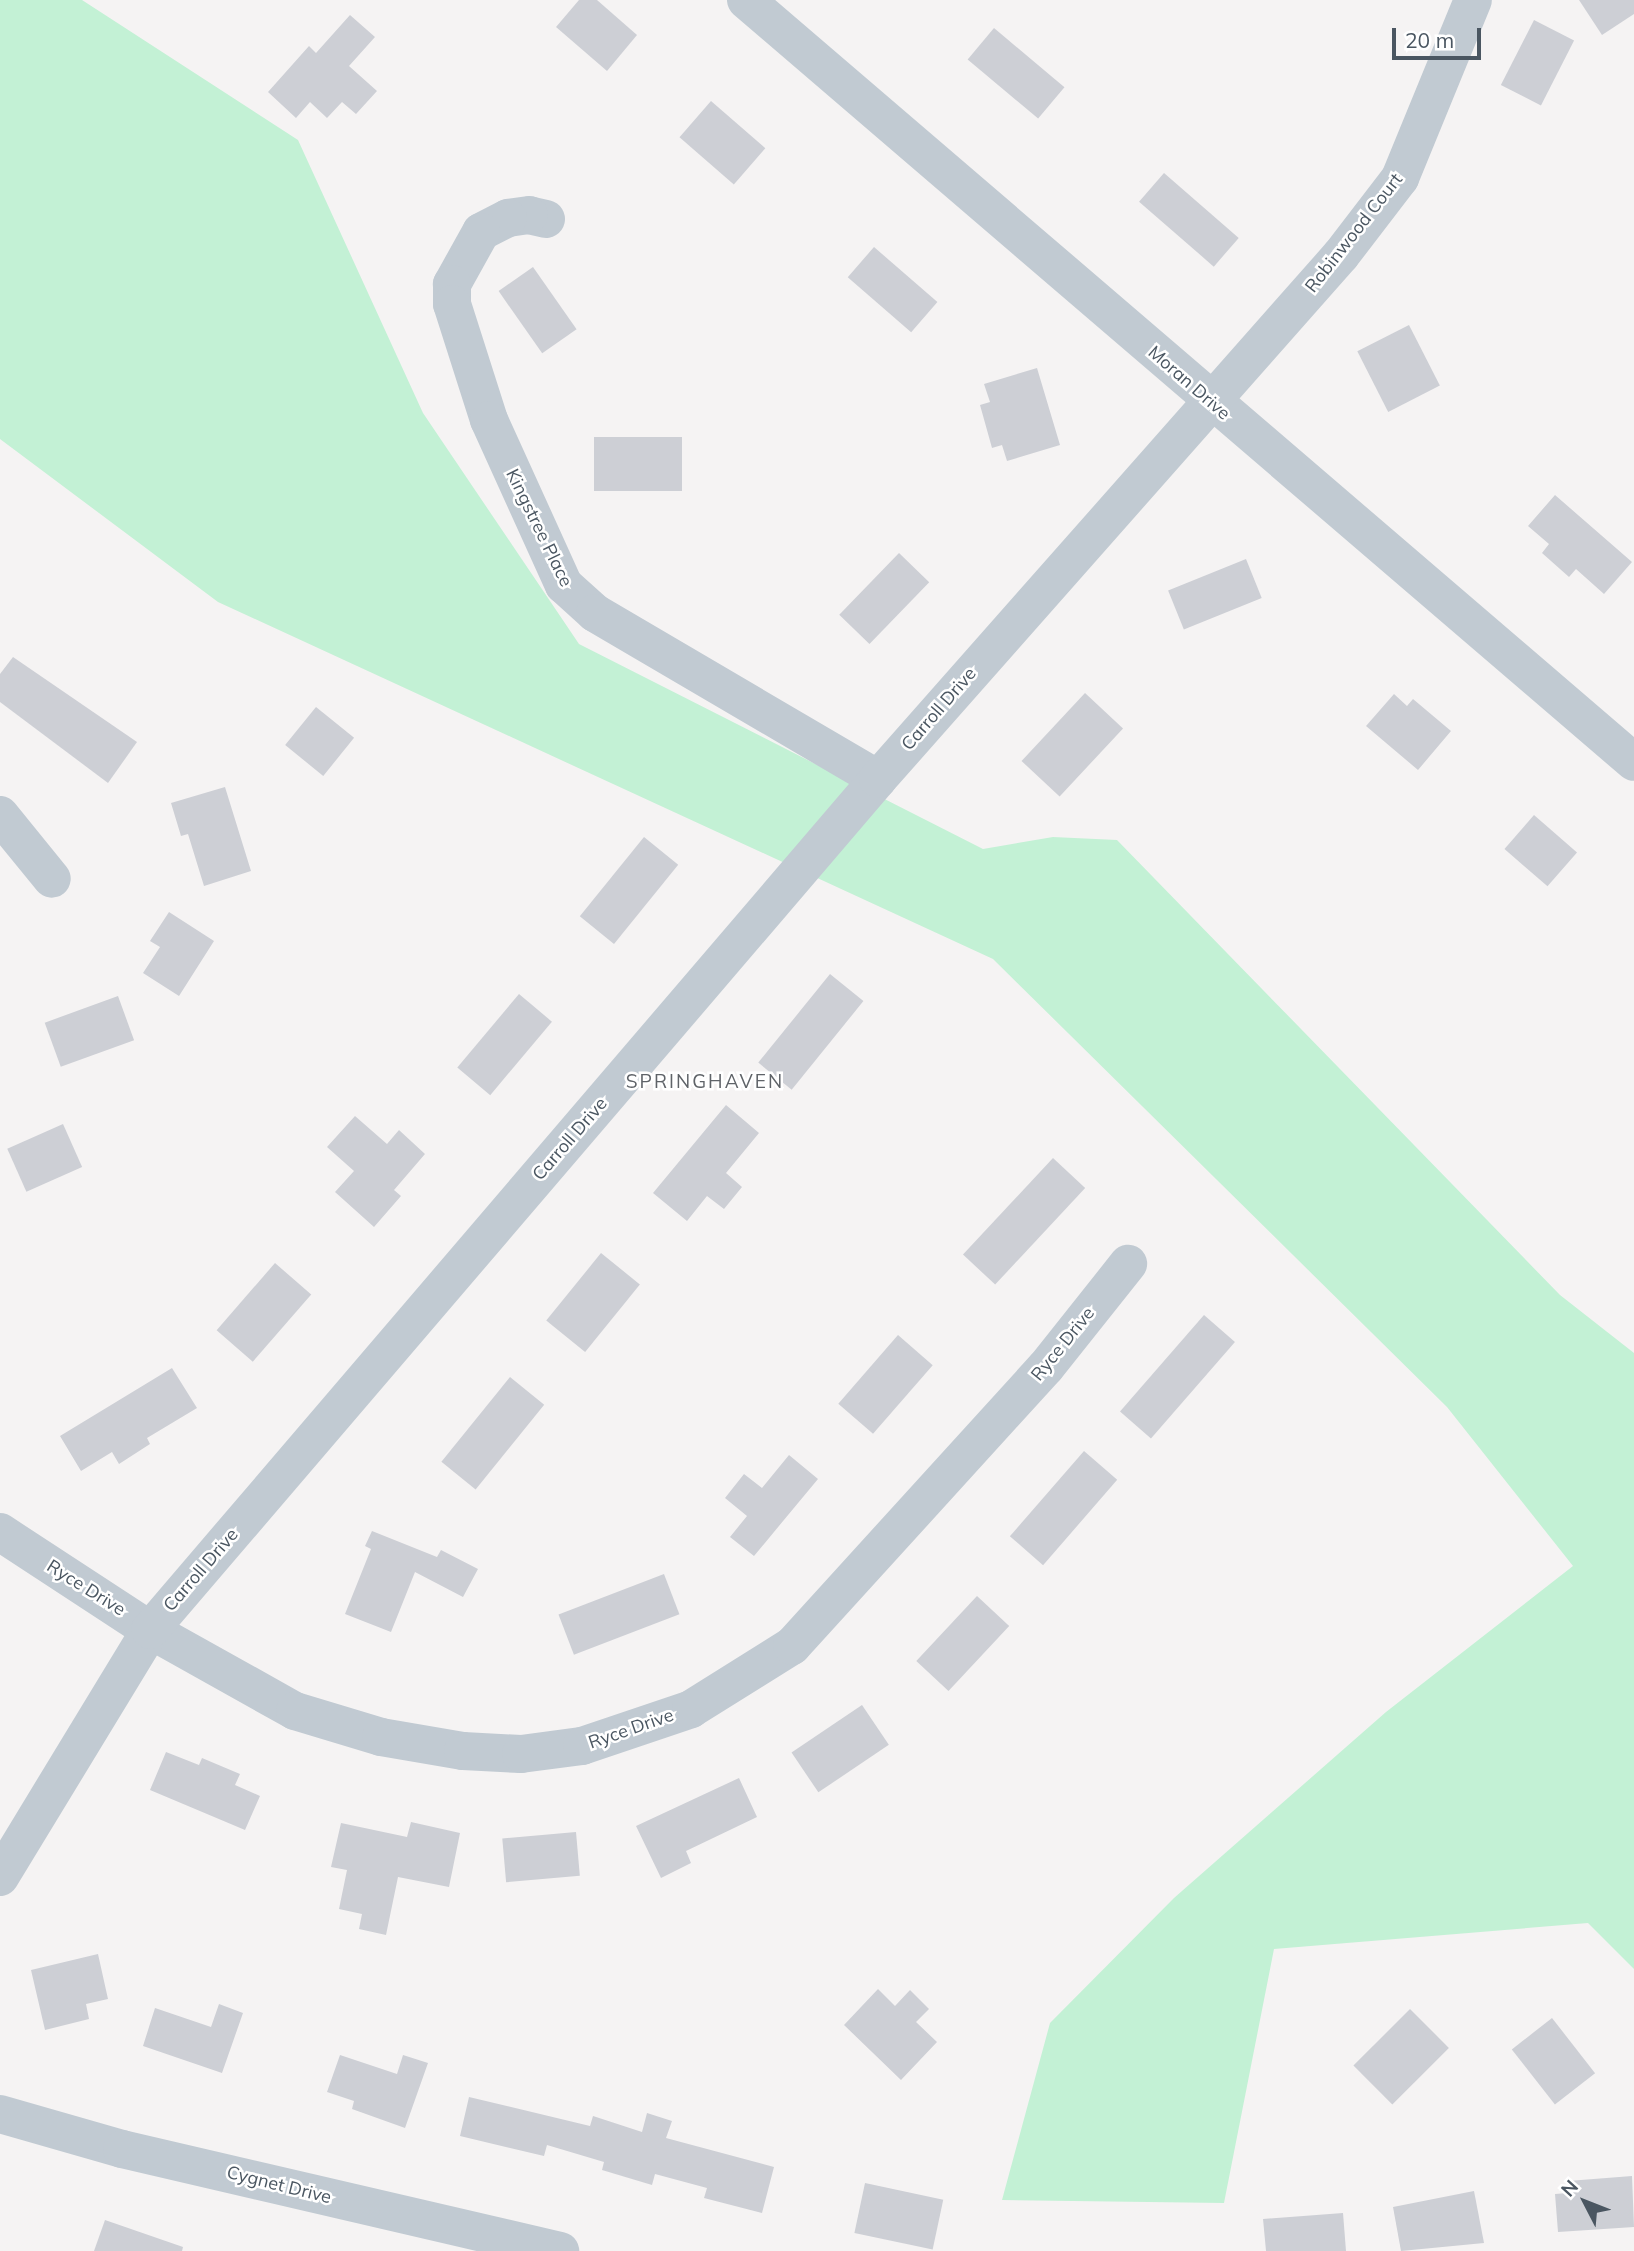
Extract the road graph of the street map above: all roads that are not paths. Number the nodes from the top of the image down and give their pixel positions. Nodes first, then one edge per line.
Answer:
1 (746, 0) edge
2 (1473, 0) edge
3 (547, 219) dead end
4 (1211, 402) junction
5 (1634, 762) edge
6 (878, 779) junction
7 (0, 815) edge
8 (52, 879) dead end
9 (1128, 1264) dead end
10 (0, 1532) edge
11 (150, 1630) junction
12 (0, 1877) edge
13 (0, 2114) edge
14 (436, 2238) edge
15 (560, 2251) edge

1 - 4 street, Moran Drive
2 - 4 street, Robinwood Court
3 - 6 street, Kingstree Place
4 - 5 street, Moran Drive
4 - 6 street, Carroll Drive
6 - 11 street, Carroll Drive
7 - 8 street
9 - 11 street, Ryce Drive
10 - 11 street, Ryce Drive
11 - 12 street, Carroll Drive
13 - 14 street, Cygnet Drive
14 - 15 street, Cygnet Drive

